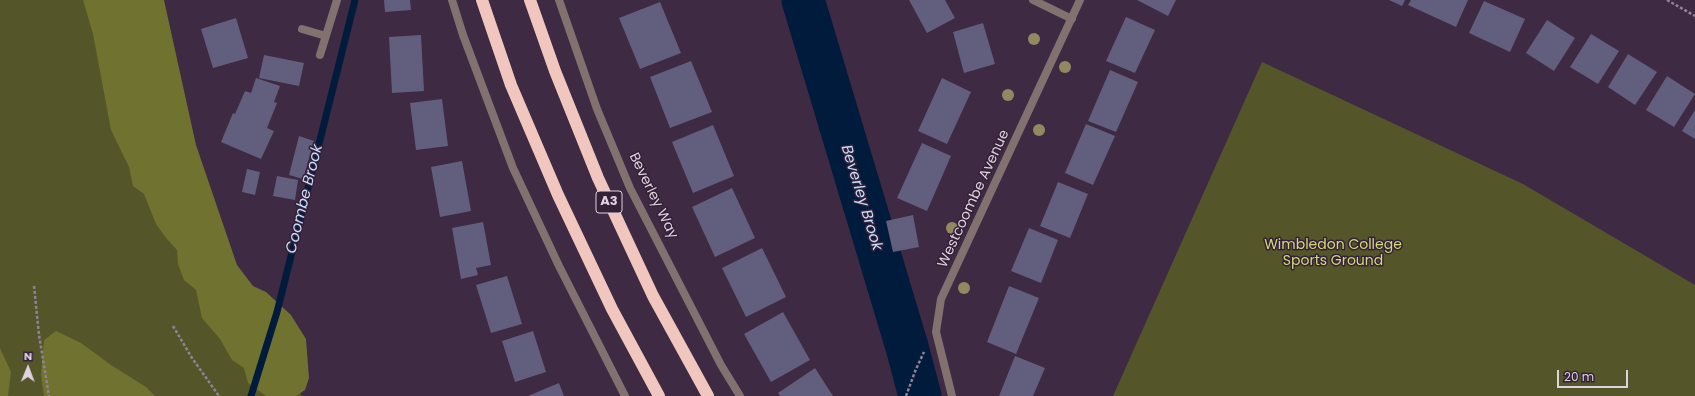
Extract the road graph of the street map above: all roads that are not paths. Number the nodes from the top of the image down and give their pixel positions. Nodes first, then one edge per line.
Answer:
1 (337, 0) edge
2 (452, 0) edge
3 (482, 0) edge
4 (530, 0) edge
5 (559, 0) edge
6 (1033, 0) edge
7 (1080, 0) edge
8 (1072, 19) junction
9 (302, 28) dead end
10 (326, 36) junction
11 (320, 54) dead end
12 (625, 396) edge
13 (658, 396) edge
14 (708, 396) edge
15 (740, 396) edge
16 (952, 396) edge

1 - 10 street
2 - 12 street
3 - 13 highway
4 - 14 highway, A3
5 - 15 street, Beverley Way
6 - 8 street
7 - 8 street, Westcoombe Avenue
8 - 16 street, Westcoombe Avenue
9 - 10 street
10 - 11 street

